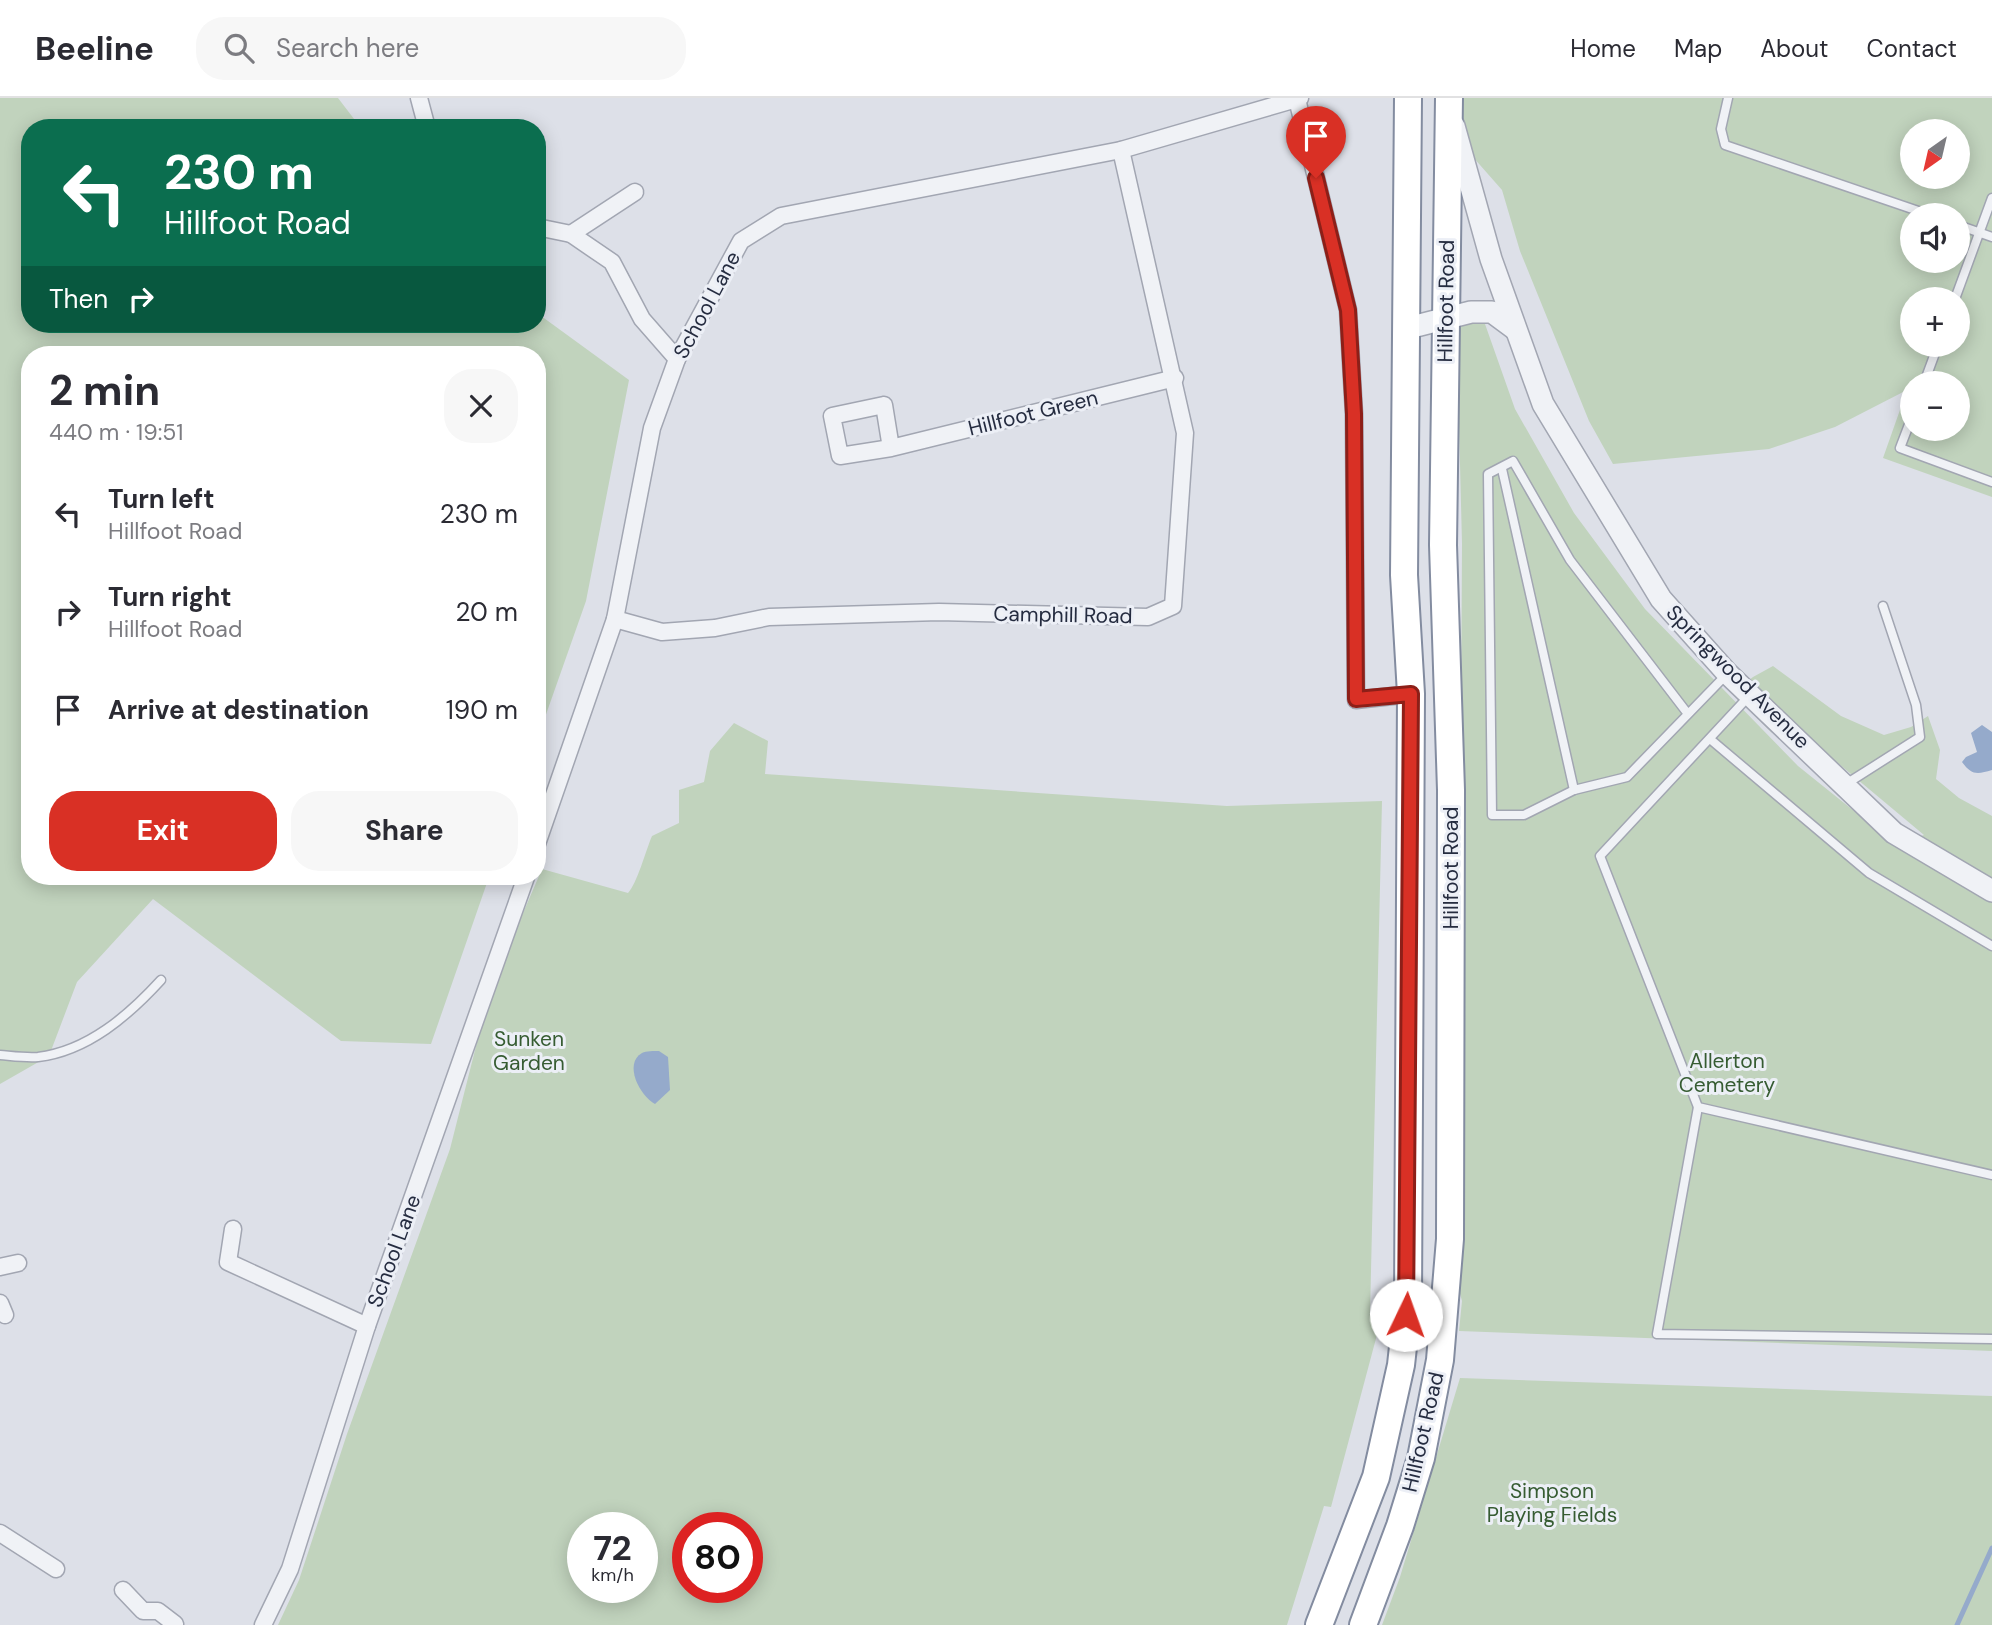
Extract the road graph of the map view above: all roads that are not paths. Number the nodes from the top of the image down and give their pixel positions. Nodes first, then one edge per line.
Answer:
1 (419, 98) edge
2 (1408, 98) edge
3 (1298, 99) edge
4 (1727, 99) edge
5 (1449, 102) edge
6 (425, 119) edge
7 (1121, 150) junction
8 (635, 192) dead end
9 (1992, 198) edge
10 (1900, 205) edge
11 (546, 229) edge
12 (1970, 229) edge
13 (1980, 232) junction
14 (571, 234) junction
15 (1992, 237) edge
16 (1959, 287) edge
17 (1446, 318) junction
18 (1408, 328) junction
19 (1516, 329) junction
20 (677, 359) junction
21 (1175, 378) junction
22 (1903, 441) edge
23 (891, 448) dead end
24 (1502, 469) junction
25 (1992, 482) edge
26 (1883, 606) dead end
27 (615, 618) junction
28 (1727, 673) junction
29 (1752, 693) junction
30 (1411, 694) junction
31 (1688, 713) junction
32 (1710, 739) junction
33 (1846, 784) junction
34 (1574, 790) junction
35 (546, 818) edge
36 (523, 885) edge
37 (1992, 891) edge
38 (1992, 946) edge
39 (161, 980) dead end
40 (0, 1055) edge
41 (1698, 1107) junction
42 (1992, 1175) edge
43 (233, 1229) dead end
44 (18, 1263) dead end
45 (0, 1267) edge
46 (367, 1326) junction
47 (1405, 1329) junction
48 (1443, 1331) junction
49 (1992, 1339) edge
50 (0, 1533) edge
51 (56, 1569) dead end
52 (124, 1590) dead end
53 (143, 1611) junction
54 (175, 1624) edge
55 (133, 1625) edge
56 (263, 1625) edge
57 (1319, 1625) edge
58 (1363, 1625) edge

1 - 6 street
2 - 18 highway, Hillfoot Road
3 - 7 street, School Lane
3 - 30 street
4 - 10 lane
5 - 17 highway, Hillfoot Road
5 - 19 street, Springwood Avenue
7 - 20 street, School Lane
7 - 21 street, Camphill Road
8 - 14 street
9 - 13 lane
11 - 14 street
12 - 13 lane
13 - 15 lane
13 - 16 lane
14 - 20 street
17 - 18 street
17 - 19 street
17 - 48 highway, Hillfoot Road
18 - 30 highway, Hillfoot Road
19 - 28 street, Springwood Avenue
20 - 27 street, School Lane
21 - 23 street, Hillfoot Green
21 - 27 street, Camphill Road
22 - 25 lane
24 - 31 lane
24 - 34 lane
24 - 34 lane
26 - 33 lane
27 - 35 street, School Lane
28 - 29 street, Springwood Avenue
28 - 31 lane
29 - 32 lane
29 - 33 street, Springwood Avenue
30 - 47 highway, Hillfoot Road
31 - 34 lane
32 - 38 lane
32 - 41 lane
33 - 37 street, Springwood Avenue
36 - 46 street, School Lane
39 - 40 lane
41 - 42 lane
41 - 49 lane
43 - 46 street
44 - 45 street
46 - 56 street, School Lane
47 - 48 street
47 - 57 highway, Hillfoot Road
48 - 58 highway, Hillfoot Road
50 - 51 street
52 - 53 street
53 - 54 street
53 - 55 street

